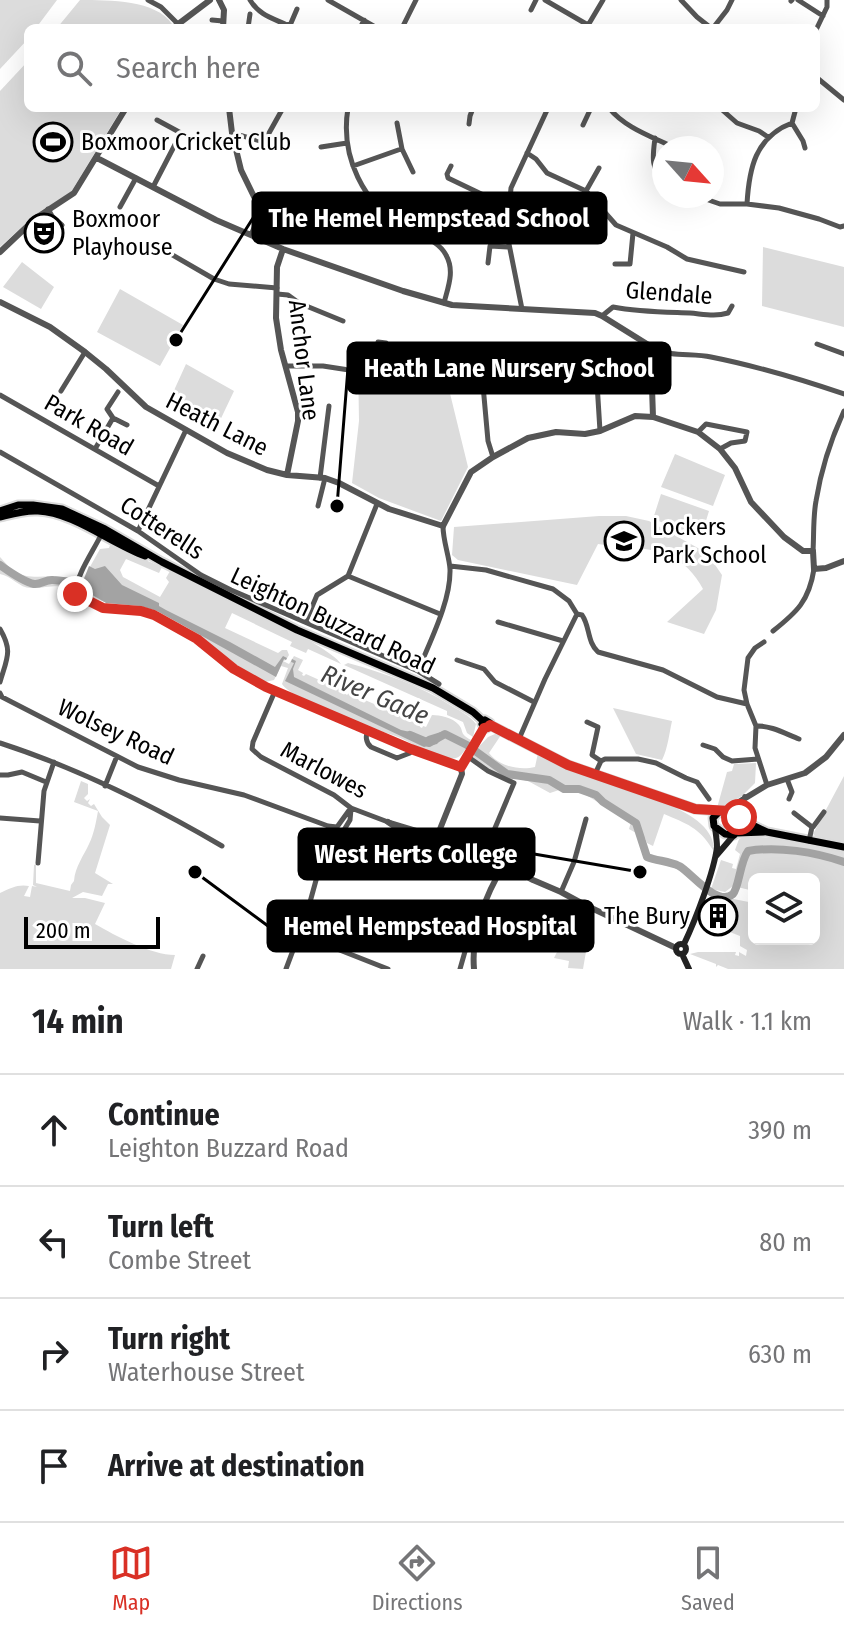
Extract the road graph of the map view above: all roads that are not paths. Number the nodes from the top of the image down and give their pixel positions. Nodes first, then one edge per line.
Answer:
1 (148, 0) edge
2 (165, 0) edge
3 (210, 0) edge
4 (219, 0) edge
5 (250, 0) edge
6 (328, 0) edge
7 (416, 0) edge
8 (536, 0) edge
9 (545, 0) edge
10 (603, 0) edge
11 (681, 0) edge
12 (732, 0) edge
13 (798, 0) edge
14 (827, 0) edge
15 (161, 7) junction
16 (297, 9) dead end
17 (531, 10) dead end
18 (250, 14) dead end
19 (823, 16) junction
20 (212, 20) dead end
21 (364, 20) junction
22 (702, 22) joint
23 (174, 24) edge
24 (178, 24) edge
25 (221, 24) edge
26 (223, 24) edge
27 (249, 24) edge
28 (285, 24) edge
29 (289, 24) edge
30 (362, 24) edge
31 (370, 24) edge
32 (404, 24) edge
33 (582, 24) edge
34 (589, 24) edge
35 (705, 24) edge
36 (715, 24) edge
37 (819, 24) edge
38 (820, 80) edge
39 (844, 100) edge
40 (124, 112) edge
41 (229, 112) edge
42 (281, 112) edge
43 (347, 112) edge
44 (472, 112) edge
45 (545, 112) edge
46 (589, 112) edge
47 (612, 112) edge
48 (725, 112) edge
49 (795, 112) edge
50 (157, 120) dead end
51 (397, 123) dead end
52 (792, 123) junction
53 (469, 124) dead end
54 (583, 125) dead end
55 (232, 133) junction
56 (652, 136) edge
57 (768, 137) junction
58 (347, 143) junction
59 (321, 147) dead end
60 (805, 148) dead end
61 (402, 149) junction
62 (527, 153) junction
63 (97, 158) junction
64 (353, 166) junction
65 (451, 166) dead end
66 (599, 168) dead end
67 (413, 172) dead end
68 (136, 178) junction
69 (153, 187) junction
70 (586, 191) junction
71 (304, 201) dead end
72 (509, 201) junction
73 (724, 204) edge
74 (747, 204) junction
75 (120, 207) dead end
76 (48, 209) junction
77 (260, 217) junction
78 (62, 225) dead end
79 (844, 226) edge
80 (633, 233) junction
81 (252, 234) junction
82 (157, 246) dead end
83 (508, 247) junction
84 (283, 249) junction
85 (0, 252) edge
86 (488, 263) dead end
87 (615, 264) dead end
88 (744, 272) dead end
89 (277, 291) junction
90 (0, 302) edge
91 (444, 303) junction
92 (732, 306) dead end
93 (522, 309) junction
94 (602, 316) junction
95 (343, 321) dead end
96 (378, 342) dead end
97 (817, 344) dead end
98 (655, 349) junction
99 (85, 352) junction
100 (844, 354) edge
101 (286, 366) junction
102 (349, 370) dead end
103 (627, 382) dead end
104 (597, 383) junction
105 (484, 386) junction
106 (61, 391) dead end
107 (118, 392) dead end
108 (844, 393) edge
109 (0, 395) edge
110 (329, 406) dead end
111 (844, 411) edge
112 (653, 417) junction
113 (113, 418) junction
114 (127, 425) dead end
115 (186, 430) junction
116 (600, 431) junction
117 (698, 432) junction
118 (95, 449) junction
119 (720, 449) junction
120 (0, 452) edge
121 (493, 457) junction
122 (287, 475) junction
123 (323, 478) junction
124 (159, 486) junction
125 (377, 504) junction
126 (318, 506) dead end
127 (0, 511) edge
128 (0, 517) edge
129 (443, 526) junction
130 (138, 531) junction
131 (103, 532) junction
132 (813, 551) junction
133 (844, 561) edge
134 (450, 566) junction
135 (814, 569) junction
136 (348, 576) junction
137 (440, 614) junction
138 (577, 614) junction
139 (306, 621) junction
140 (498, 622) dead end
141 (0, 629) edge
142 (773, 631) dead end
143 (342, 638) junction
144 (563, 641) junction
145 (764, 642) dead end
146 (338, 647) junction
147 (457, 660) dead end
148 (418, 671) junction
149 (0, 682) edge
150 (439, 684) dead end
151 (275, 691) junction
152 (1, 696) edge
153 (534, 702) junction
154 (747, 704) junction
155 (587, 722) dead end
156 (486, 724) junction
157 (756, 726) junction
158 (368, 730) junction
159 (844, 735) edge
160 (519, 739) junction
161 (799, 739) dead end
162 (0, 743) edge
163 (703, 745) dead end
164 (411, 749) junction
165 (468, 754) junction
166 (117, 756) junction
167 (758, 759) junction
168 (601, 761) junction
169 (54, 762) junction
170 (461, 767) junction
171 (0, 775) edge
172 (595, 775) junction
173 (787, 779) junction
174 (46, 782) junction
175 (767, 785) junction
176 (105, 786) junction
177 (745, 797) junction
178 (709, 799) dead end
179 (789, 799) dead end
180 (351, 808) junction
181 (695, 809) junction
182 (722, 811) junction
183 (824, 812) dead end
184 (794, 813) dead end
185 (0, 818) edge
186 (740, 818) junction
187 (586, 819) dead end
188 (40, 821) junction
189 (388, 822) joint
190 (337, 827) junction
191 (714, 827) junction
192 (812, 827) junction
193 (767, 832) junction
194 (736, 834) junction
195 (436, 839) junction
196 (809, 841) junction
197 (222, 846) dead end
198 (844, 847) edge
199 (331, 851) junction
200 (484, 854) junction
201 (715, 858) junction
202 (38, 863) dead end
203 (504, 865) junction
204 (561, 892) junction
205 (299, 934) junction
206 (474, 941) junction
207 (679, 951) junction
208 (203, 956) dead end
209 (375, 967) edge
210 (197, 969) edge
211 (286, 969) edge
212 (388, 969) edge
213 (460, 969) edge
214 (474, 969) edge
215 (689, 969) edge

1 - 15 street
2 - 15 street
3 - 24 street
4 - 26 street
5 - 28 street
6 - 21 street
7 - 32 street
8 - 17 street
9 - 33 street
10 - 34 street
11 - 22 street
12 - 36 street
13 - 19 street
14 - 19 street
15 - 23 street
16 - 29 street
18 - 27 street
19 - 37 street
20 - 25 street
21 - 30 street
21 - 31 street
22 - 35 street
38 - 39 street
40 - 63 street
41 - 55 street
42 - 55 street
43 - 58 street
44 - 53 street
45 - 62 street
46 - 54 street
47 - 56 street
48 - 57 street
49 - 52 street
50 - 69 street
51 - 61 street
52 - 57 street
52 - 60 street
55 - 77 street
57 - 74 street
58 - 59 street
58 - 64 street
61 - 64 street
61 - 67 street
62 - 70 street
62 - 72 street
63 - 68 street
63 - 76 street
64 - 91 street
65 - 72 street
66 - 70 street
68 - 69 street
68 - 75 street
69 - 81 street
70 - 80 street
71 - 77 street
72 - 83 street
73 - 74 street
74 - 79 street
76 - 78 street
76 - 85 street
77 - 81 street
80 - 87 street
80 - 88 street
81 - 84 street
82 - 89 street
83 - 86 street
83 - 93 street
84 - 89 street, Anchor Lane
84 - 91 street
89 - 95 street
89 - 101 street, Anchor Lane
90 - 99 street, Heath Lane
91 - 93 street
92 - 94 street, Glendale
93 - 94 street
94 - 98 street
96 - 105 street
97 - 100 street
98 - 108 street
98 - 112 street
99 - 106 street
99 - 115 street, Heath Lane
101 - 102 street
101 - 122 street, Anchor Lane
103 - 104 street
104 - 105 street
104 - 116 street
105 - 121 street
107 - 113 street
109 - 118 street, Park Road
110 - 123 street
111 - 132 street
112 - 116 street
112 - 117 street
113 - 114 street
113 - 118 street
115 - 122 street, Heath Lane
115 - 124 street
116 - 121 street
117 - 119 street
117 - 119 street
118 - 124 street, Park Road
119 - 132 street
120 - 130 street, Cotterells
121 - 129 street
122 - 123 street, Heath Lane
123 - 125 street, Heath Lane
123 - 126 street
124 - 130 street
125 - 129 street, Heath Lane
125 - 136 street
127 - 131 main road, Leighton Buzzard Road
128 - 131 main road, Leighton Buzzard Road
129 - 134 street
130 - 139 street, Cotterells
131 - 146 main road, Leighton Buzzard Road
131 - 151 street
132 - 135 street
133 - 135 street
134 - 137 street
134 - 138 street
135 - 142 street
136 - 137 street
136 - 139 street
137 - 148 street
138 - 144 street
138 - 154 street
139 - 143 street, Cotterells
140 - 144 street
141 - 149 street
143 - 146 street
143 - 148 street, Cotterells
144 - 153 street
145 - 154 street
146 - 156 main road, Leighton Buzzard Road
147 - 153 street
148 - 150 street, Cotterells
151 - 158 street
151 - 180 street, Marlowes
152 - 166 street, Wolsey Road
153 - 160 street
154 - 157 street
155 - 168 street
156 - 160 main road, Leighton Buzzard Road
156 - 165 street
157 - 161 street
157 - 167 street
158 - 164 street
158 - 164 street
159 - 173 street
160 - 172 main road, Leighton Buzzard Road
162 - 169 street
163 - 167 street
164 - 170 street
165 - 170 street
165 - 200 street
166 - 176 street
166 - 190 street, Wolsey Road
167 - 175 street
168 - 172 street
168 - 178 street
169 - 174 street
169 - 176 street
170 - 195 street
171 - 174 street
172 - 181 main road, Leighton Buzzard Road
173 - 175 street
173 - 179 street
174 - 188 street
175 - 177 street
176 - 197 street
177 - 182 street
177 - 186 street
180 - 189 street, Marlowes
180 - 190 street
180 - 199 street
181 - 182 main road, Leighton Buzzard Road
181 - 191 main road, Leighton Buzzard Road
182 - 186 main road
182 - 191 main road
183 - 192 street
184 - 192 street
185 - 188 street
186 - 193 main road
186 - 194 main road
187 - 204 street
188 - 202 street
189 - 195 street, Marlowes
190 - 199 street
191 - 194 main road
191 - 201 main road
192 - 196 street
193 - 194 main road
193 - 196 main road
194 - 201 main road
195 - 200 street, Marlowes
195 - 203 street, Marlowes
196 - 198 main road
199 - 205 street
200 - 203 street, Marlowes
201 - 207 main road
203 - 204 street, Marlowes
203 - 206 street
204 - 207 street, Marlowes
205 - 209 street
205 - 211 street
206 - 213 street
206 - 214 street
207 - 215 main road
208 - 210 street
209 - 212 street

